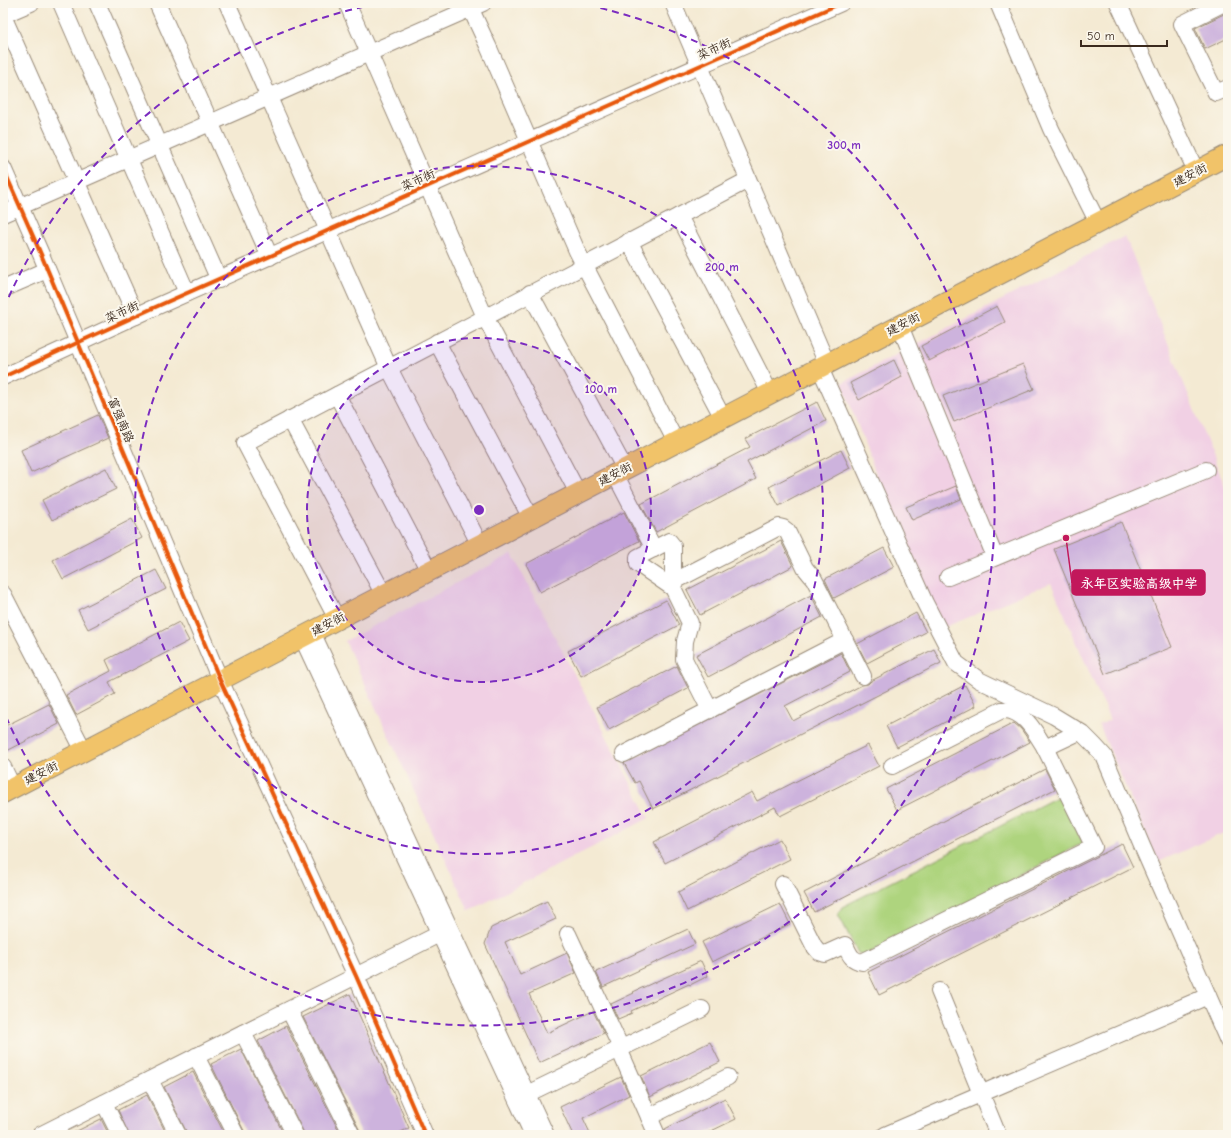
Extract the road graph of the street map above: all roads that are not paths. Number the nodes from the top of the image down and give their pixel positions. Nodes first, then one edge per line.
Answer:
1 (31, 3) edge
2 (61, 3) edge
3 (97, 3) edge
4 (157, 3) edge
5 (227, 3) edge
6 (348, 3) edge
7 (673, 3) edge
8 (841, 3) edge
9 (998, 3) edge
10 (1118, 3) edge
11 (1224, 3) edge
12 (474, 5) edge
13 (3, 16) edge
14 (370, 53) junction
15 (700, 66) junction
16 (1228, 88) edge
17 (269, 97) junction
18 (210, 123) junction
19 (529, 142) junction
20 (160, 145) junction
21 (1228, 155) edge
22 (129, 159) junction
23 (3, 168) edge
24 (1196, 171) junction
25 (748, 180) junction
26 (76, 182) junction
27 (428, 186) junction
28 (20, 207) junction
29 (3, 214) edge
30 (679, 216) junction
31 (1098, 223) junction
32 (328, 231) junction
33 (629, 241) junction
34 (270, 257) junction
35 (584, 265) junction
36 (47, 270) junction
37 (218, 280) junction
38 (3, 289) edge
39 (187, 293) junction
40 (530, 293) junction
41 (136, 316) junction
42 (486, 317) junction
43 (900, 326) junction
44 (437, 342) junction
45 (78, 343) junction
46 (823, 366) junction
47 (389, 368) junction
48 (3, 377) edge
49 (770, 393) junction
50 (337, 395) junction
51 (723, 418) junction
52 (290, 420) junction
53 (676, 442) junction
54 (1206, 470) dead end
55 (620, 472) junction
56 (578, 493) junction
57 (531, 518) junction
58 (480, 545) junction
59 (654, 549) junction
60 (995, 557) junction
61 (429, 571) junction
62 (948, 577) dead end
63 (673, 585) junction
64 (3, 594) edge
65 (384, 594) junction
66 (337, 619) junction
67 (307, 635) junction
68 (845, 640) junction
69 (863, 676) dead end
70 (220, 680) junction
71 (710, 710) junction
72 (1079, 732) junction
73 (1045, 748) junction
74 (84, 751) junction
75 (624, 754) dead end
76 (892, 766) dead end
77 (3, 767) edge
78 (8, 790) edge
79 (783, 884) dead end
80 (445, 931) junction
81 (568, 934) dead end
82 (356, 976) junction
83 (939, 991) dead end
84 (1208, 996) junction
85 (702, 1009) dead end
86 (289, 1010) junction
87 (243, 1032) junction
88 (1228, 1039) edge
89 (620, 1049) junction
90 (196, 1056) junction
91 (728, 1077) dead end
92 (150, 1080) junction
93 (982, 1093) junction
94 (527, 1094) junction
95 (104, 1103) junction
96 (649, 1116) junction
97 (60, 1130) edge
98 (40, 1135) edge
99 (120, 1135) edge
100 (178, 1135) edge
101 (236, 1135) edge
102 (295, 1135) edge
103 (352, 1135) edge
104 (424, 1135) edge
105 (533, 1135) edge
106 (546, 1135) edge
107 (657, 1135) edge
108 (885, 1135) edge
109 (998, 1135) edge

1 - 13 street
2 - 22 street
3 - 20 street
4 - 18 street
5 - 17 street
6 - 14 street
7 - 15 street
8 - 15 street, 菜市街
9 - 31 street
10 - 24 street
11 - 16 street
12 - 14 street
12 - 19 street
13 - 26 street
14 - 17 street
14 - 27 street
15 - 19 street, 菜市街
15 - 25 street
17 - 18 street
17 - 32 street
18 - 20 street
18 - 34 street
19 - 27 street, 菜市街
19 - 35 street
20 - 22 street
20 - 37 street
21 - 24 main road, 建安街
22 - 26 street
22 - 39 street
23 - 28 street, 富强南路
24 - 31 main road, 建安街
25 - 30 street
25 - 46 street
26 - 28 street
26 - 41 street
27 - 32 street, 菜市街
27 - 42 street
28 - 29 street
28 - 36 street, 富强南路
30 - 33 street
30 - 49 street
31 - 43 main road, 建安街
32 - 34 street, 菜市街
32 - 47 street
33 - 35 street
33 - 51 street
34 - 37 street, 菜市街
35 - 40 street
35 - 53 street
36 - 38 street
36 - 45 street, 富强南路
37 - 39 street, 菜市街
39 - 41 street, 菜市街
40 - 42 street
40 - 55 street
41 - 45 street, 菜市街
42 - 44 street
42 - 56 street
43 - 46 main road, 建安街
43 - 60 street
44 - 47 street
44 - 57 street
45 - 48 street, 菜市街
45 - 70 street, 富强南路
46 - 49 main road, 建安街
46 - 72 street
47 - 50 street
47 - 58 street
49 - 51 main road, 建安街
50 - 52 street
50 - 61 street
51 - 53 main road, 建安街
52 - 65 street
52 - 66 street
53 - 55 main road, 建安街
54 - 60 street
55 - 56 main road, 建安街
55 - 59 street
56 - 57 main road, 建安街
57 - 58 main road, 建安街
58 - 61 main road, 建安街
59 - 63 street
59 - 63 street
60 - 62 street
61 - 65 main road, 建安街
63 - 68 street
63 - 71 street
64 - 74 street
65 - 66 main road, 建安街
66 - 67 main road, 建安街
67 - 70 main road, 建安街
67 - 80 street
68 - 69 street
68 - 71 street
70 - 74 main road, 建安街
70 - 82 street, 富强南路
71 - 75 street
72 - 73 street
72 - 84 street
73 - 76 street
73 - 79 street
74 - 78 main road, 建安街
77 - 78 street
80 - 82 street
80 - 94 street
80 - 105 street
81 - 89 street
82 - 86 street
82 - 104 street, 富强南路
83 - 93 street
84 - 88 street
84 - 93 street
85 - 89 street
86 - 87 street
86 - 103 street
87 - 90 street
87 - 102 street
89 - 94 street
89 - 96 street
90 - 92 street
90 - 101 street
91 - 96 street
92 - 95 street
92 - 100 street
93 - 108 street
93 - 109 street
94 - 106 street
95 - 97 street
95 - 99 street
96 - 107 street
97 - 98 street

